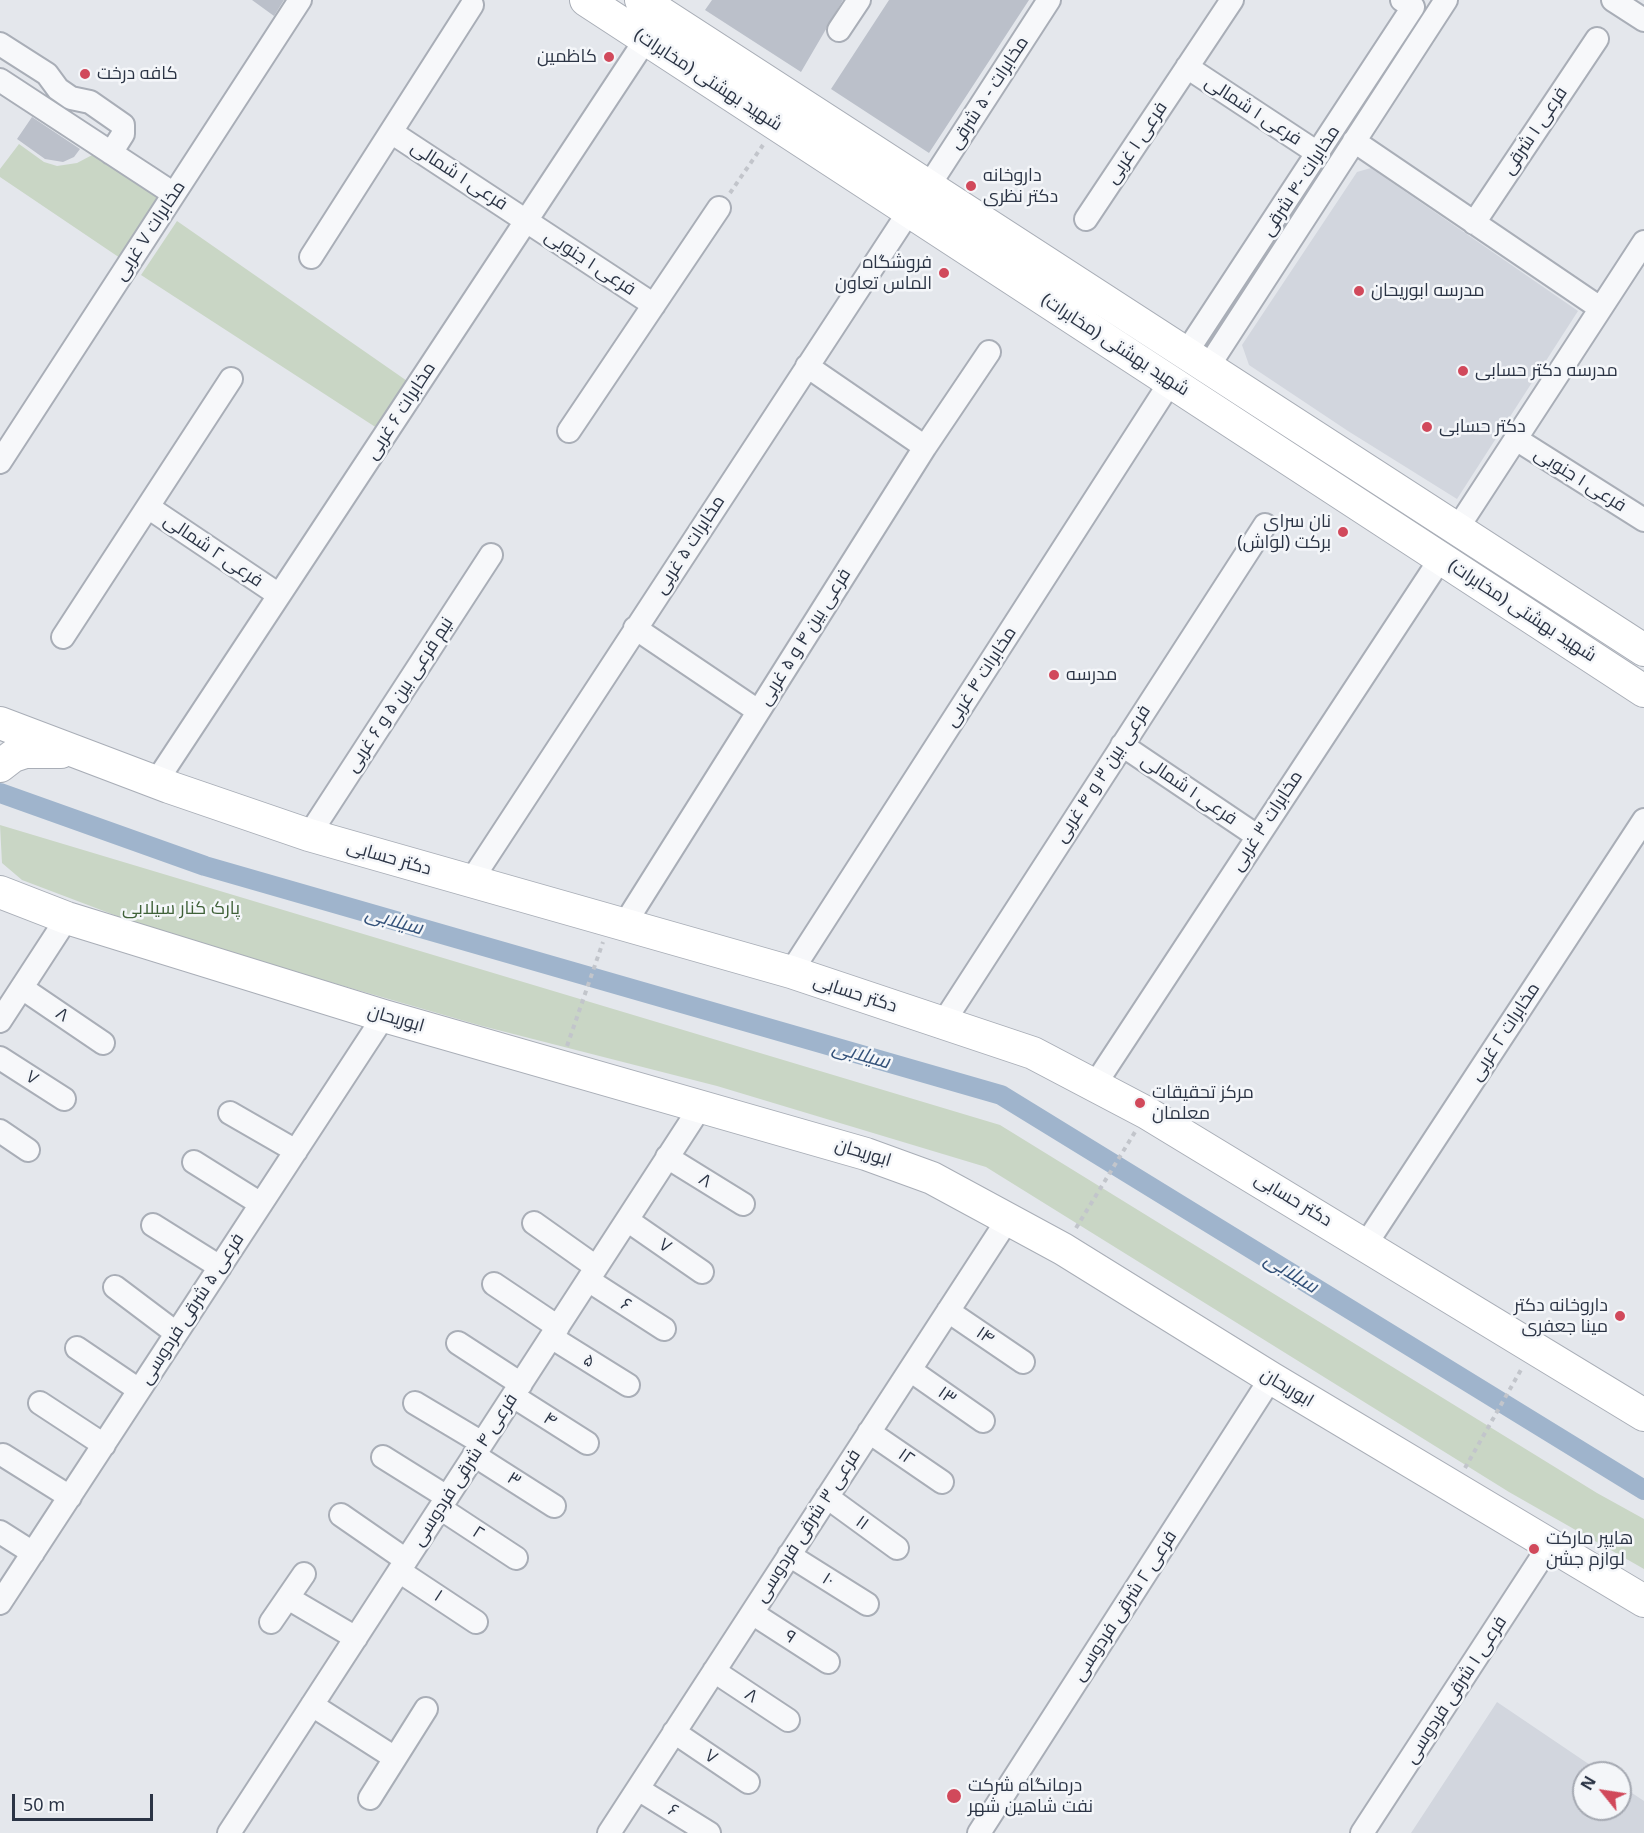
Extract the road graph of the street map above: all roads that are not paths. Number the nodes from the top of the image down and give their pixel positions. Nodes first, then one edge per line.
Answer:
1 (300, 0) edge
2 (586, 0) edge
3 (859, 0) edge
4 (1049, 0) edge
5 (1232, 0) edge
6 (1446, 0) edge
7 (1408, 4) edge
8 (1618, 4) edge
9 (472, 5) dead end
10 (657, 14) edge
11 (1644, 20) edge
12 (839, 30) dead end
13 (1597, 39) dead end
14 (0, 44) edge
15 (1187, 67) junction
16 (0, 80) edge
17 (391, 132) junction
18 (816, 132) junction
19 (1354, 141) junction
20 (111, 153) junction
21 (1319, 154) junction
22 (174, 194) junction
23 (919, 199) junction
24 (719, 208) road end
25 (1086, 219) dead end
26 (526, 221) junction
27 (1474, 223) junction
28 (1644, 242) edge
29 (311, 257) dead end
30 (654, 305) junction
31 (1600, 308) junction
32 (989, 352) dead end
33 (1197, 360) junction
34 (807, 366) junction
35 (231, 380) dead end
36 (1171, 381) junction
37 (569, 431) dead end
38 (1516, 439) junction
39 (925, 447) junction
40 (0, 462) edge
41 (148, 507) junction
42 (1644, 520) edge
43 (1265, 525) dead end
44 (1457, 529) junction
45 (491, 555) dead end
46 (1441, 558) junction
47 (279, 595) junction
48 (635, 628) junction
49 (63, 637) dead end
50 (1644, 650) edge
51 (1644, 691) edge
52 (758, 711) junction
53 (0, 723) edge
54 (1122, 745) junction
55 (83, 753) junction
56 (4, 762) edge
57 (156, 782) junction
58 (1644, 820) edge
59 (309, 835) junction
60 (1257, 836) junction
61 (0, 880) edge
62 (471, 881) junction
63 (13, 897) edge
64 (67, 918) junction
65 (617, 924) junction
66 (791, 972) junction
67 (22, 988) junction
68 (384, 1016) junction
69 (0, 1021) edge
70 (943, 1023) junction
71 (103, 1043) dead end
72 (0, 1058) edge
73 (1094, 1086) junction
74 (64, 1099) dead end
75 (701, 1106) junction
76 (230, 1113) dead end
77 (0, 1131) edge
78 (28, 1150) dead end
79 (296, 1151) junction
80 (667, 1157) junction
81 (194, 1162) dead end
82 (261, 1204) junction
83 (743, 1204) dead end
84 (1008, 1219) junction
85 (627, 1220) junction
86 (534, 1223) dead end
87 (153, 1225) dead end
88 (1366, 1244) junction
89 (220, 1267) junction
90 (702, 1272) dead end
91 (592, 1274) junction
92 (494, 1284) dead end
93 (115, 1287) dead end
94 (948, 1311) junction
95 (664, 1329) dead end
96 (554, 1332) junction
97 (176, 1333) junction
98 (458, 1343) dead end
99 (77, 1348) dead end
100 (1023, 1362) dead end
101 (910, 1370) junction
102 (1271, 1378) junction
103 (628, 1385) dead end
104 (139, 1390) junction
105 (517, 1390) junction
106 (40, 1403) dead end
107 (416, 1403) dead end
108 (1642, 1408) edge
109 (983, 1421) dead end
110 (870, 1432) junction
111 (587, 1443) dead end
112 (104, 1444) junction
113 (478, 1449) junction
114 (3, 1455) dead end
115 (383, 1456) dead end
116 (942, 1482) dead end
117 (70, 1497) junction
118 (827, 1497) junction
119 (444, 1502) junction
120 (554, 1506) dead end
121 (341, 1515) dead end
122 (0, 1532) edge
123 (1549, 1546) junction
124 (897, 1548) dead end
125 (33, 1553) junction
126 (789, 1555) junction
127 (516, 1558) dead end
128 (403, 1565) junction
129 (304, 1574) dead end
130 (288, 1598) junction
131 (1644, 1601) edge
132 (0, 1603) edge
133 (867, 1604) dead end
134 (752, 1613) junction
135 (271, 1622) dead end
136 (476, 1622) dead end
137 (356, 1638) junction
138 (828, 1662) dead end
139 (714, 1671) junction
140 (312, 1705) junction
141 (426, 1709) dead end
142 (788, 1720) dead end
143 (674, 1732) junction
144 (395, 1758) junction
145 (748, 1782) dead end
146 (638, 1788) junction
147 (370, 1798) dead end
148 (229, 1833) edge
149 (609, 1833) edge
150 (709, 1833) edge
151 (979, 1833) edge
152 (1362, 1833) edge

1 - 22 street, مخابرات ۷ غربی
2 - 10 main road, شهید بهشتی (مخابرات)
3 - 12 street
4 - 23 street, مخابرات - ۵ شرقی
5 - 15 street
6 - 19 street
7 - 21 street, مخابرات -۴ شرقی
8 - 11 street
9 - 17 street
10 - 18 main road, شهید بهشتی (مخابرات)
10 - 18 main road, شهید بهشتی (مخابرات)
10 - 26 street, مخابرات ۶ غربی
13 - 27 street, فرعی ۱ شرقی
14 - 20 street
15 - 21 street, فرعی ۱ شمالی
15 - 25 street, فرعی ۱ غربی
16 - 20 street
17 - 26 street, فرعی ۱ شمالی
17 - 29 street
18 - 23 main road, شهید بهشتی (مخابرات)
19 - 27 street
19 - 33 street
20 - 22 street
21 - 33 street, مخابرات -۴ شرقی
22 - 40 street, مخابرات ۷ غربی
23 - 33 main road, شهید بهشتی (مخابرات)
23 - 34 street, مخابرات ۵ غربی
23 - 36 main road, شهید بهشتی (مخابرات)
24 - 30 street
26 - 30 street, فرعی ۱ جنوبی
26 - 47 street, مخابرات ۶ غربی
27 - 31 street
28 - 31 street
30 - 37 street
31 - 38 street
32 - 39 street, فرعی بین ۴ و ۵ غربی
33 - 44 main road, شهید بهشتی (مخابرات)
34 - 39 street
34 - 48 street, مخابرات ۵ غربی
35 - 41 street
36 - 46 main road, شهید بهشتی (مخابرات)
36 - 66 street, مخابرات ۴ غربی
38 - 42 street, فرعی ۱ جنوبی
38 - 44 street
39 - 52 street, فرعی بین ۴ و ۵ غربی
41 - 47 street, فرعی ۲ شمالی
41 - 49 street
43 - 54 street, فرعی بین ۳ و ۴ غربی
44 - 50 main road, شهید بهشتی (مخابرات)
45 - 59 street, نیم فرعی بین ۵ و ۶ غربی
46 - 51 main road, شهید بهشتی (مخابرات)
46 - 60 street, مخابرات ۳ غربی
47 - 57 street, مخابرات ۶ غربی
48 - 52 street
48 - 62 street, مخابرات ۵ غربی
52 - 65 street, فرعی بین ۴ و ۵ غربی
53 - 55 main road, دکتر حسابی
54 - 60 street, فرعی ۱ شمالی
54 - 70 street, فرعی بین ۳ و ۴ غربی
55 - 56 main road
55 - 57 main road, دکتر حسابی
57 - 59 main road, دکتر حسابی
58 - 88 street, مخابرات ۲ غربی
59 - 62 main road, دکتر حسابی
60 - 73 street, مخابرات ۳ غربی
61 - 63 main road, ابوریحان
62 - 65 main road, دکتر حسابی
63 - 64 main road, ابوریحان
64 - 67 street
64 - 68 main road, ابوریحان
65 - 66 main road, دکتر حسابی
66 - 70 main road, دکتر حسابی
67 - 69 street
67 - 71 street, ۸
68 - 75 main road, ابوریحان
68 - 79 street, فرعی ۵ شرقی فردوسی
70 - 73 main road, دکتر حسابی
72 - 74 street, ۷
73 - 88 main road, دکتر حسابی
75 - 80 street, فرعی ۴ شرقی فردوسی
75 - 84 main road, ابوریحان
76 - 79 street
77 - 78 street
79 - 82 street, فرعی ۵ شرقی فردوسی
80 - 83 street, ۸
80 - 85 street, فرعی ۴ شرقی فردوسی
81 - 82 street
82 - 89 street, فرعی ۵ شرقی فردوسی
84 - 94 street, فرعی ۳ شرقی فردوسی
84 - 102 main road, ابوریحان
85 - 90 street, ۷
85 - 91 street, فرعی ۴ شرقی فردوسی
86 - 91 street, ۶
87 - 89 street
88 - 108 main road, دکتر حسابی
89 - 97 street, فرعی ۵ شرقی فردوسی
91 - 95 street, ۶
91 - 96 street, فرعی ۴ شرقی فردوسی
92 - 96 street, ۵
93 - 97 street
94 - 100 street, ۱۴
94 - 101 street, فرعی ۳ شرقی فردوسی
96 - 103 street, ۵
96 - 105 street, فرعی ۴ شرقی فردوسی
97 - 104 street, فرعی ۵ شرقی فردوسی
98 - 105 street, ۴
99 - 104 street
101 - 109 street, ۱۳
101 - 110 street, فرعی ۳ شرقی فردوسی
102 - 123 main road, ابوریحان
102 - 151 street, فرعی ۲ شرقی فردوسی
104 - 112 street, فرعی ۵ شرقی فردوسی
105 - 111 street, ۴
105 - 113 street, فرعی ۴ شرقی فردوسی
106 - 112 street
107 - 113 street, ۳
110 - 116 street, ۱۲
110 - 118 street, فرعی ۳ شرقی فردوسی
112 - 117 street, فرعی ۵ شرقی فردوسی
113 - 119 street, فرعی ۴ شرقی فردوسی
113 - 120 street, ۳
114 - 117 street
115 - 119 street, ۲
117 - 125 street, فرعی ۵ شرقی فردوسی
118 - 124 street, ۱۱
118 - 126 street, فرعی ۳ شرقی فردوسی
119 - 127 street, ۲
119 - 128 street, فرعی ۴ شرقی فردوسی
121 - 128 street, ۱
122 - 125 street
123 - 131 main road, ابوریحان
123 - 152 street, فرعی ۱ شرقی فردوسی
125 - 132 street, فرعی ۵ شرقی فردوسی
126 - 133 street, ۱۰
126 - 134 street, فرعی ۳ شرقی فردوسی
128 - 136 street, ۱
128 - 137 street, فرعی ۴ شرقی فردوسی
129 - 130 street
130 - 135 street
130 - 137 street
134 - 138 street, ۹
134 - 139 street, فرعی ۳ شرقی فردوسی
137 - 140 street, فرعی ۴ شرقی فردوسی
139 - 142 street, ۸
139 - 143 street, فرعی ۳ شرقی فردوسی
140 - 144 street
140 - 148 street, فرعی ۴ شرقی فردوسی
141 - 144 street
143 - 145 street, ۷
143 - 146 street, فرعی ۳ شرقی فردوسی
144 - 147 street
146 - 149 street, فرعی ۳ شرقی فردوسی
146 - 150 street, ۶

